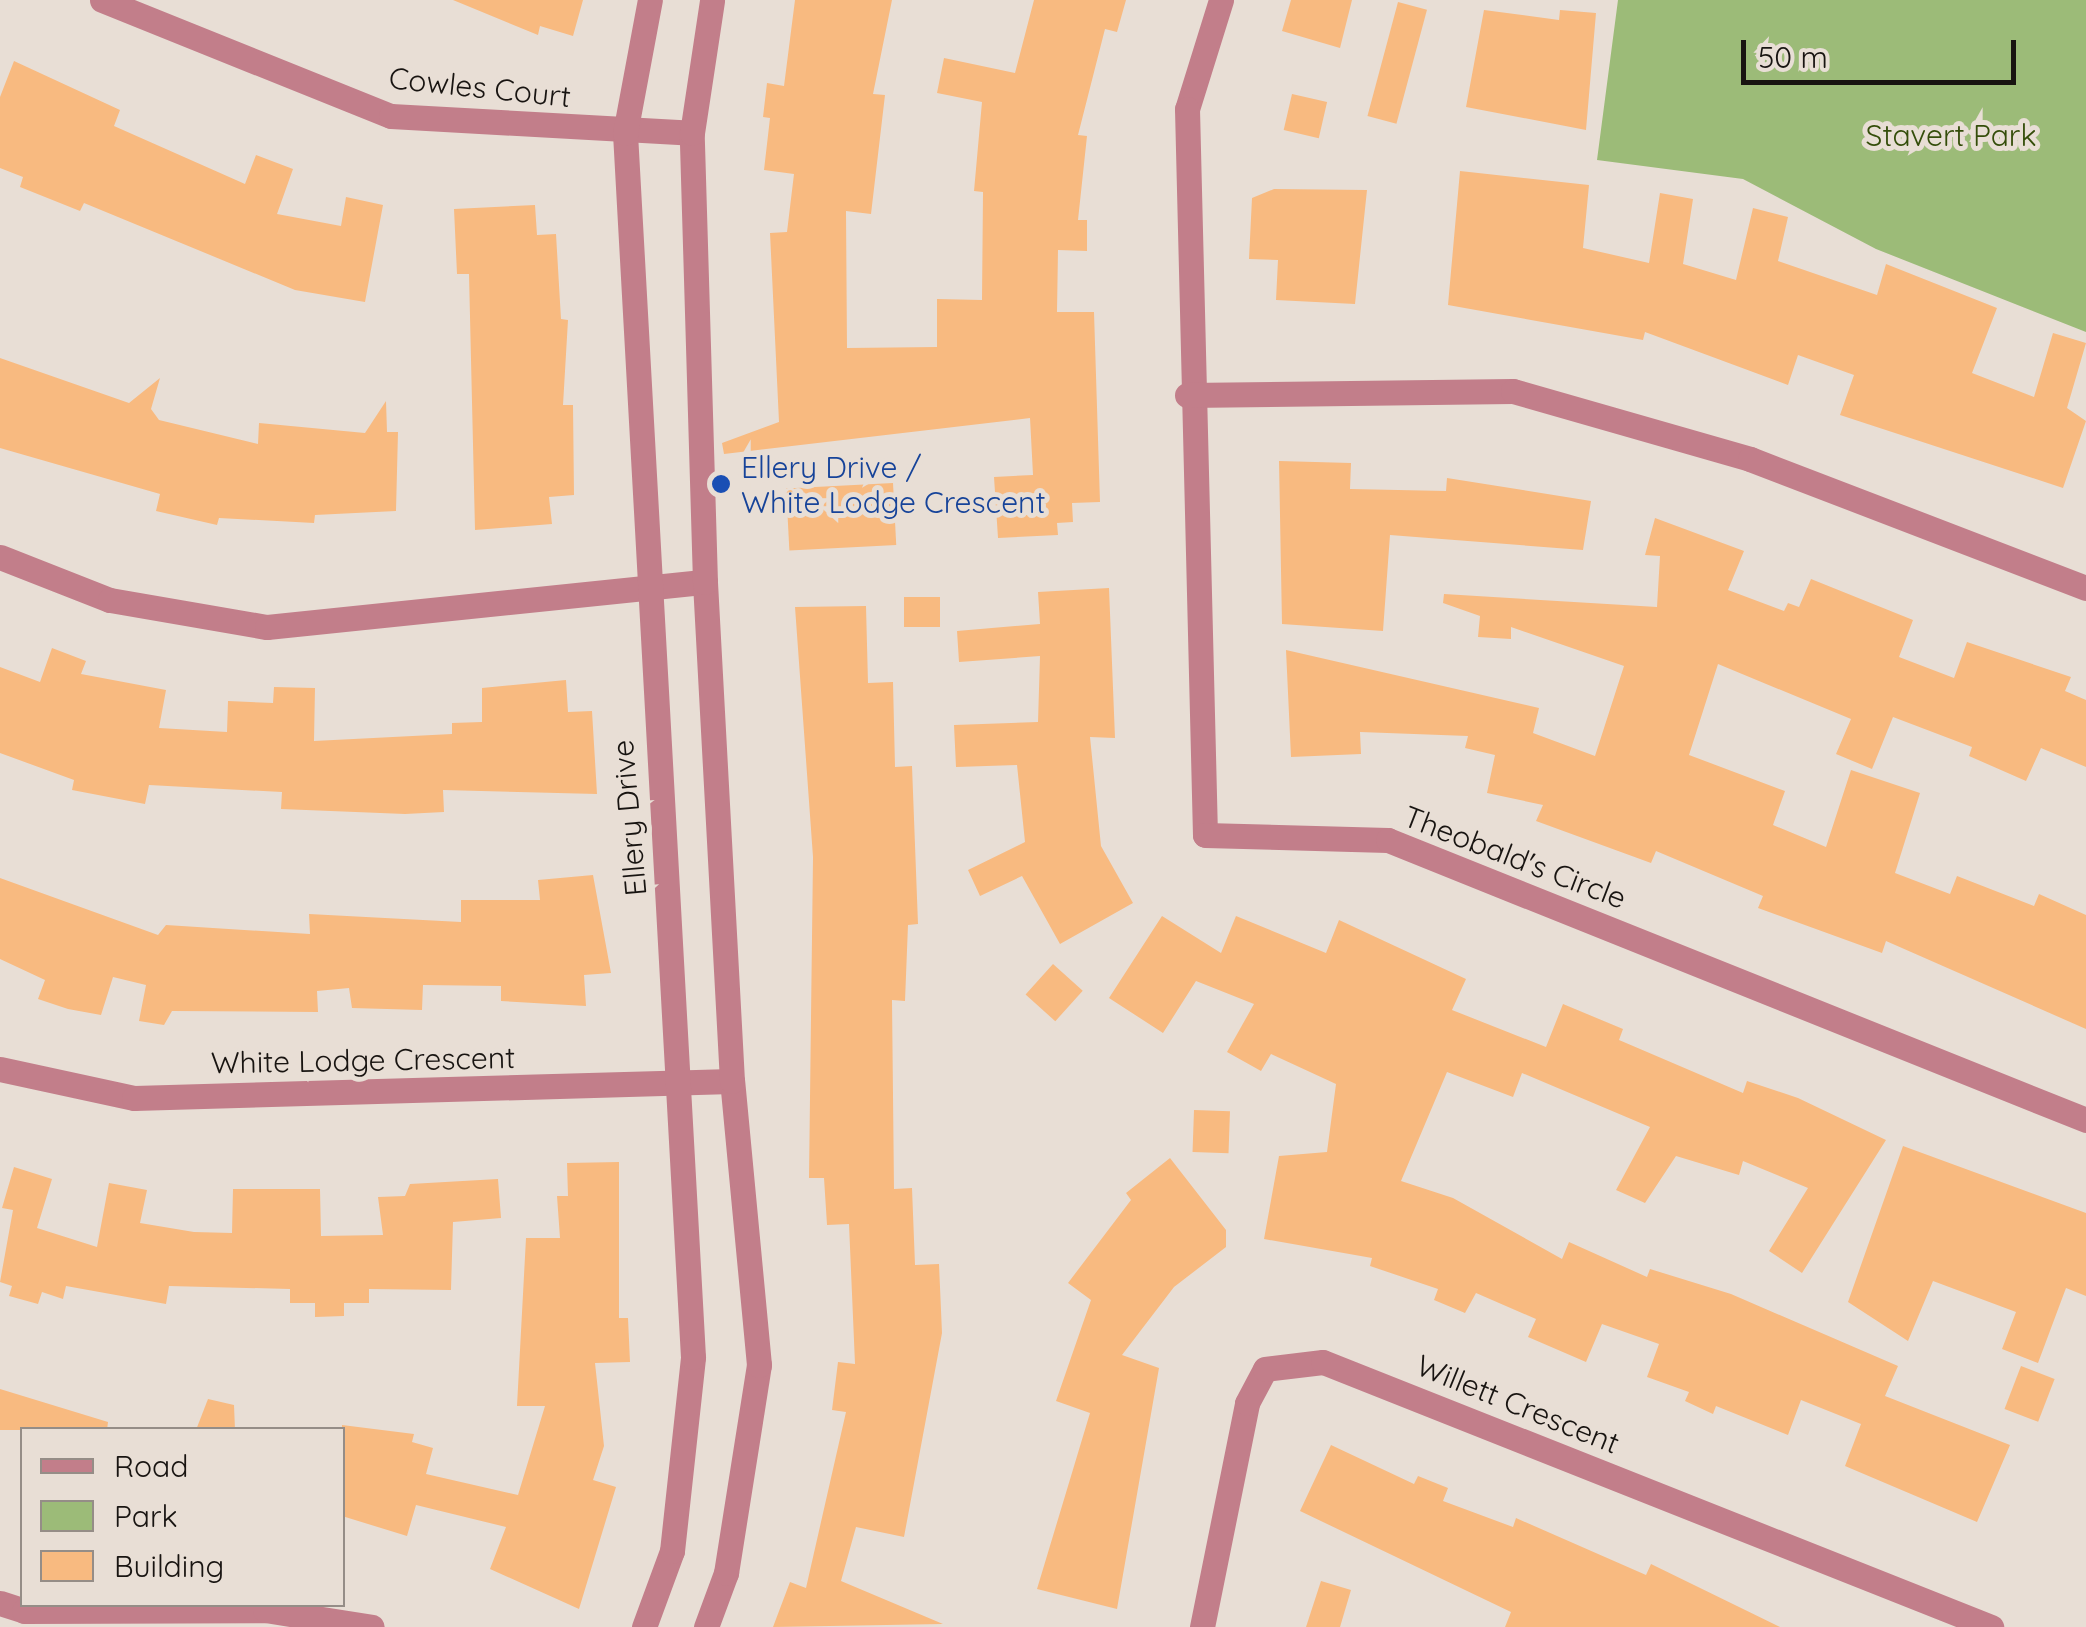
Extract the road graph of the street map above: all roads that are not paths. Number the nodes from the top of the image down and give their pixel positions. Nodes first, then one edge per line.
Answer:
1 (102, 0) edge
2 (650, 0) edge
3 (712, 0) edge
4 (1221, 0) edge
5 (624, 133) junction
6 (692, 133) junction
7 (1187, 395) junction
8 (0, 557) edge
9 (705, 582) junction
10 (644, 588) junction
11 (2086, 588) edge
12 (0, 1068) edge
13 (732, 1082) junction
14 (683, 1084) junction
15 (2086, 1120) edge
16 (0, 1602) edge
17 (372, 1627) edge
18 (644, 1627) edge
19 (706, 1627) edge
20 (1202, 1627) edge
21 (1991, 1627) edge

1 - 5 street, Cowles Court
2 - 5 street, Ellery Drive
3 - 6 street
4 - 7 street, Theobald's Circle
5 - 6 street, Cowles Court
5 - 10 street, Ellery Drive
6 - 9 street
7 - 11 street
7 - 15 street, Theobald's Circle
8 - 10 street
9 - 10 street
9 - 13 street
10 - 14 street, Ellery Drive
12 - 14 street, White Lodge Crescent
13 - 14 street, White Lodge Crescent
13 - 19 street
14 - 18 street, Ellery Drive
16 - 17 street
20 - 21 street, Willett Crescent

